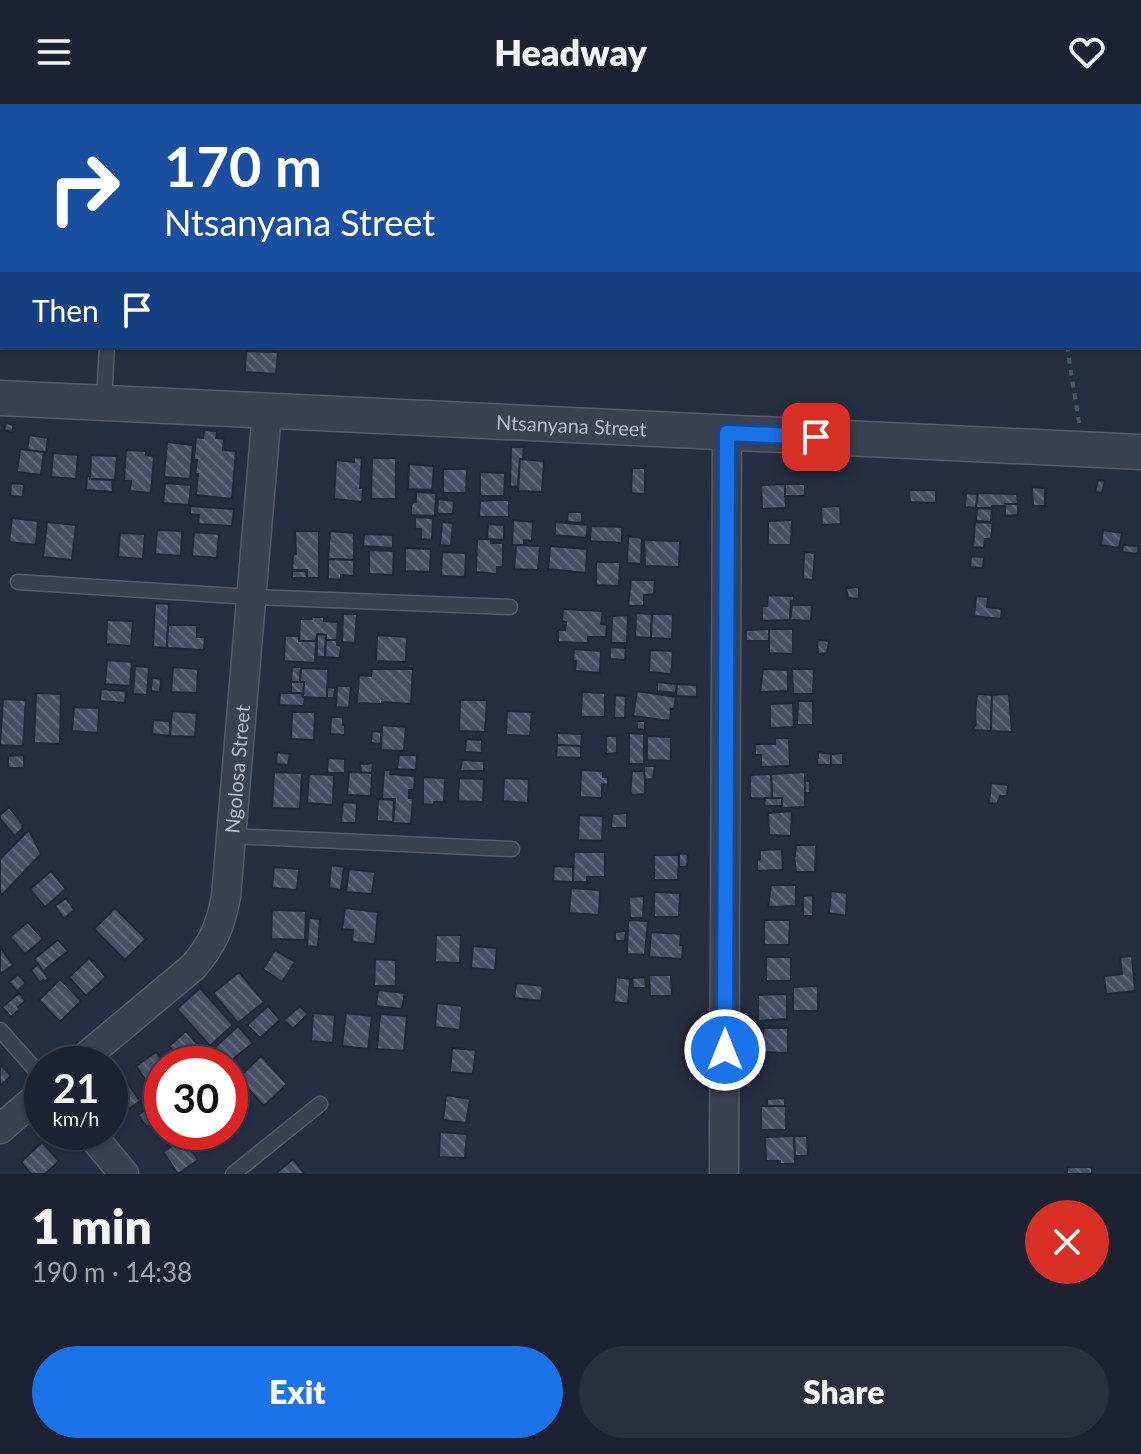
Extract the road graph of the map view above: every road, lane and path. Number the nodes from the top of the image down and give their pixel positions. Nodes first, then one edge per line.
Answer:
1 (107, 348) edge
2 (1067, 348) edge
3 (0, 398) edge
4 (104, 403) junction
5 (267, 411) junction
6 (727, 433) junction
7 (1083, 449) junction
8 (1141, 452) edge
9 (18, 582) dead end
10 (251, 597) junction
11 (510, 607) dead end
12 (231, 836) junction
13 (512, 849) dead end
14 (0, 1030) edge
15 (99, 1046) edge
16 (24, 1057) edge
17 (320, 1104) dead end
18 (24, 1108) edge
19 (0, 1129) edge
20 (104, 1150) edge
21 (124, 1174) edge
22 (233, 1174) edge
23 (724, 1174) edge

1 - 4 lane
2 - 7 path
3 - 4 street, Ntsanyana Street
4 - 5 street, Ntsanyana Street
5 - 6 street, Ntsanyana Street
5 - 10 street, Ngolosa Street
6 - 7 street, Ntsanyana Street
6 - 23 street
7 - 8 street, Ntsanyana Street
9 - 10 lane
10 - 11 lane
10 - 12 street, Ngolosa Street
12 - 13 lane
12 - 15 street, Ngolosa Street
14 - 16 lane
17 - 22 lane
18 - 19 street
20 - 21 street

